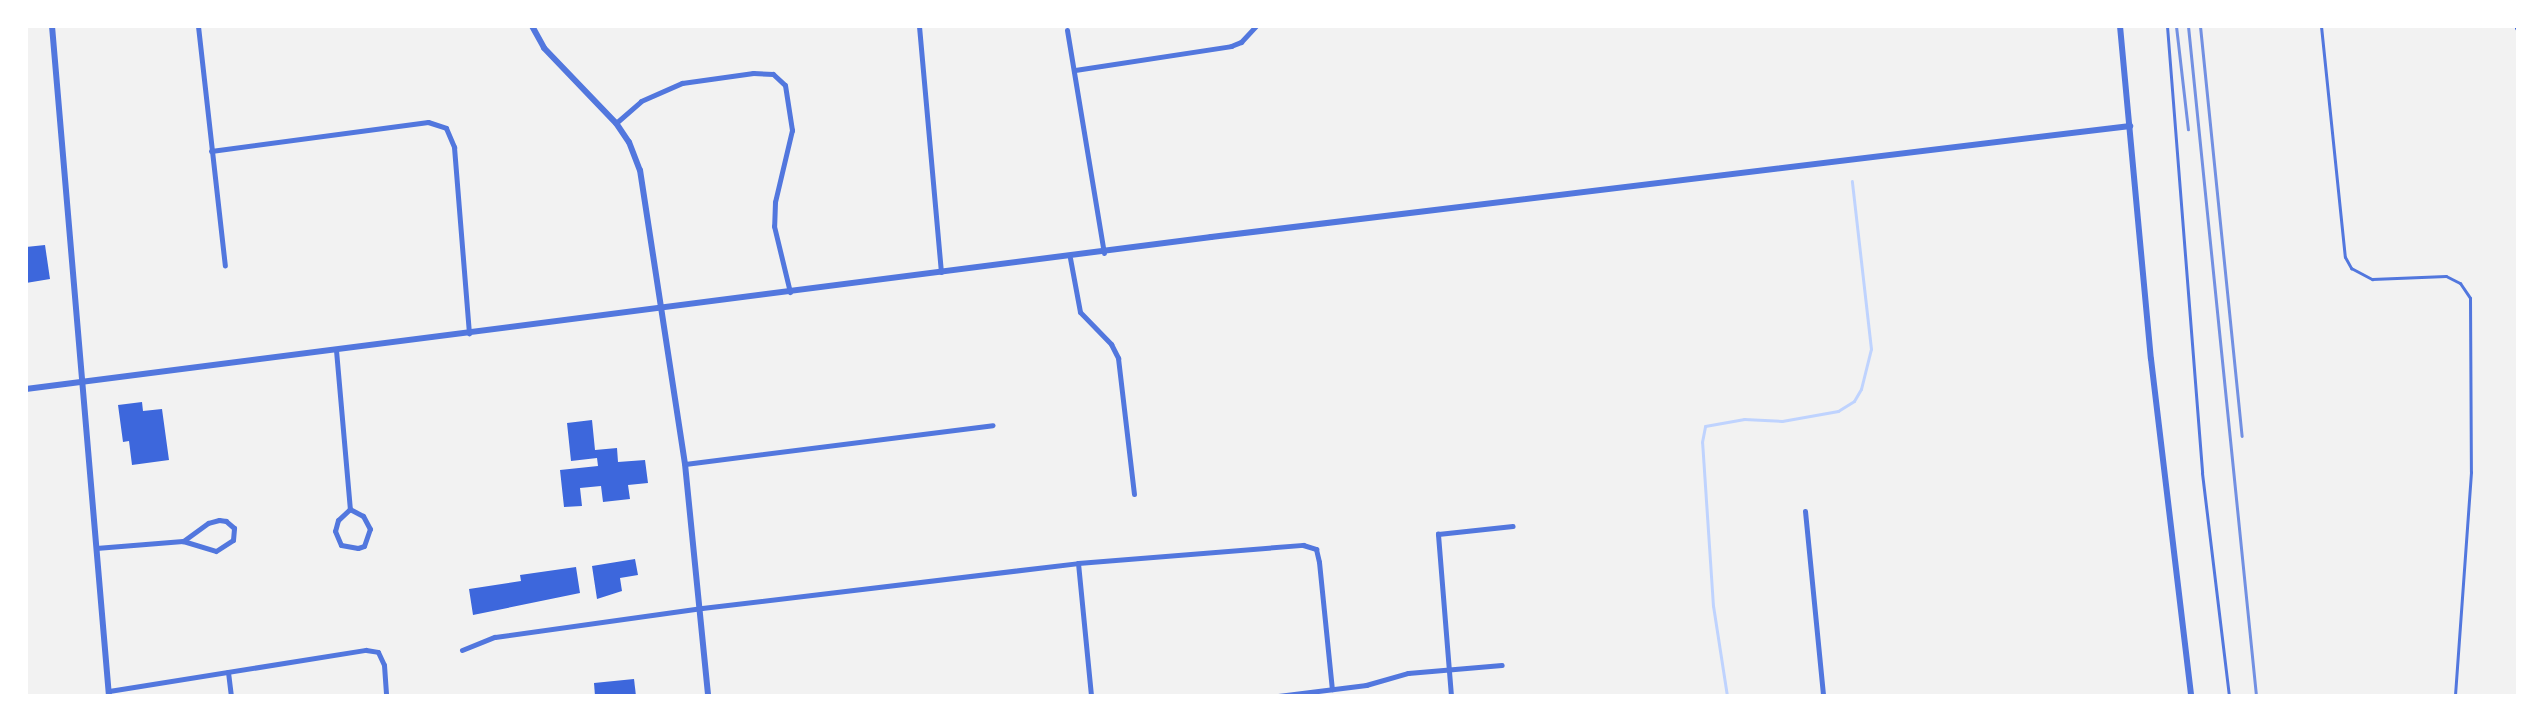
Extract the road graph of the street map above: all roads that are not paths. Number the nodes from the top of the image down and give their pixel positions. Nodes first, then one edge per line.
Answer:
1 (52, 26) edge
2 (198, 26) edge
3 (532, 26) edge
4 (919, 26) edge
5 (1256, 26) edge
6 (2120, 26) edge
7 (2167, 26) edge
8 (2321, 26) edge
9 (1067, 30) dead end
10 (1075, 70) junction
11 (616, 123) junction
12 (2130, 126) junction
13 (211, 151) junction
14 (1104, 253) junction
15 (1070, 258) junction
16 (225, 265) dead end
17 (941, 273) junction
18 (790, 293) junction
19 (662, 309) junction
20 (469, 333) junction
21 (336, 350) junction
22 (83, 382) junction
23 (26, 389) edge
24 (993, 425) dead end
25 (685, 464) junction
26 (1134, 494) dead end
27 (350, 509) junction
28 (1805, 511) dead end
29 (1513, 526) dead end
30 (183, 541) junction
31 (95, 549) junction
32 (1078, 563) junction
33 (702, 608) junction
34 (462, 650) dead end
35 (1502, 665) dead end
36 (1449, 670) junction
37 (228, 672) junction
38 (1332, 689) junction
39 (109, 693) edge
40 (231, 696) edge
41 (386, 696) edge
42 (708, 696) edge
43 (1091, 696) edge
44 (1278, 696) edge
45 (1451, 696) edge
46 (1823, 696) edge
47 (2191, 696) edge
48 (2229, 696) edge
49 (2455, 696) edge

1 - 22 street
2 - 13 street
3 - 11 street
4 - 17 street
5 - 10 street
6 - 12 street
7 - 48 lane
8 - 49 lane
9 - 10 street
10 - 14 street
11 - 18 street
11 - 19 street
12 - 14 street
12 - 47 street
13 - 16 street
13 - 20 street
14 - 15 street
15 - 17 street
15 - 26 street
17 - 18 street
18 - 19 street
19 - 20 street
19 - 25 street
20 - 21 street
21 - 22 street
21 - 27 street
22 - 23 street
22 - 31 street
24 - 25 street
25 - 33 street
27 - 27 street
28 - 46 street
29 - 36 street
30 - 30 street
30 - 31 street
31 - 39 street
32 - 33 street
32 - 38 street
32 - 43 street
33 - 34 street
33 - 42 street
35 - 36 street
36 - 38 street
36 - 45 street
37 - 39 street
37 - 40 street
37 - 41 street
38 - 44 street

